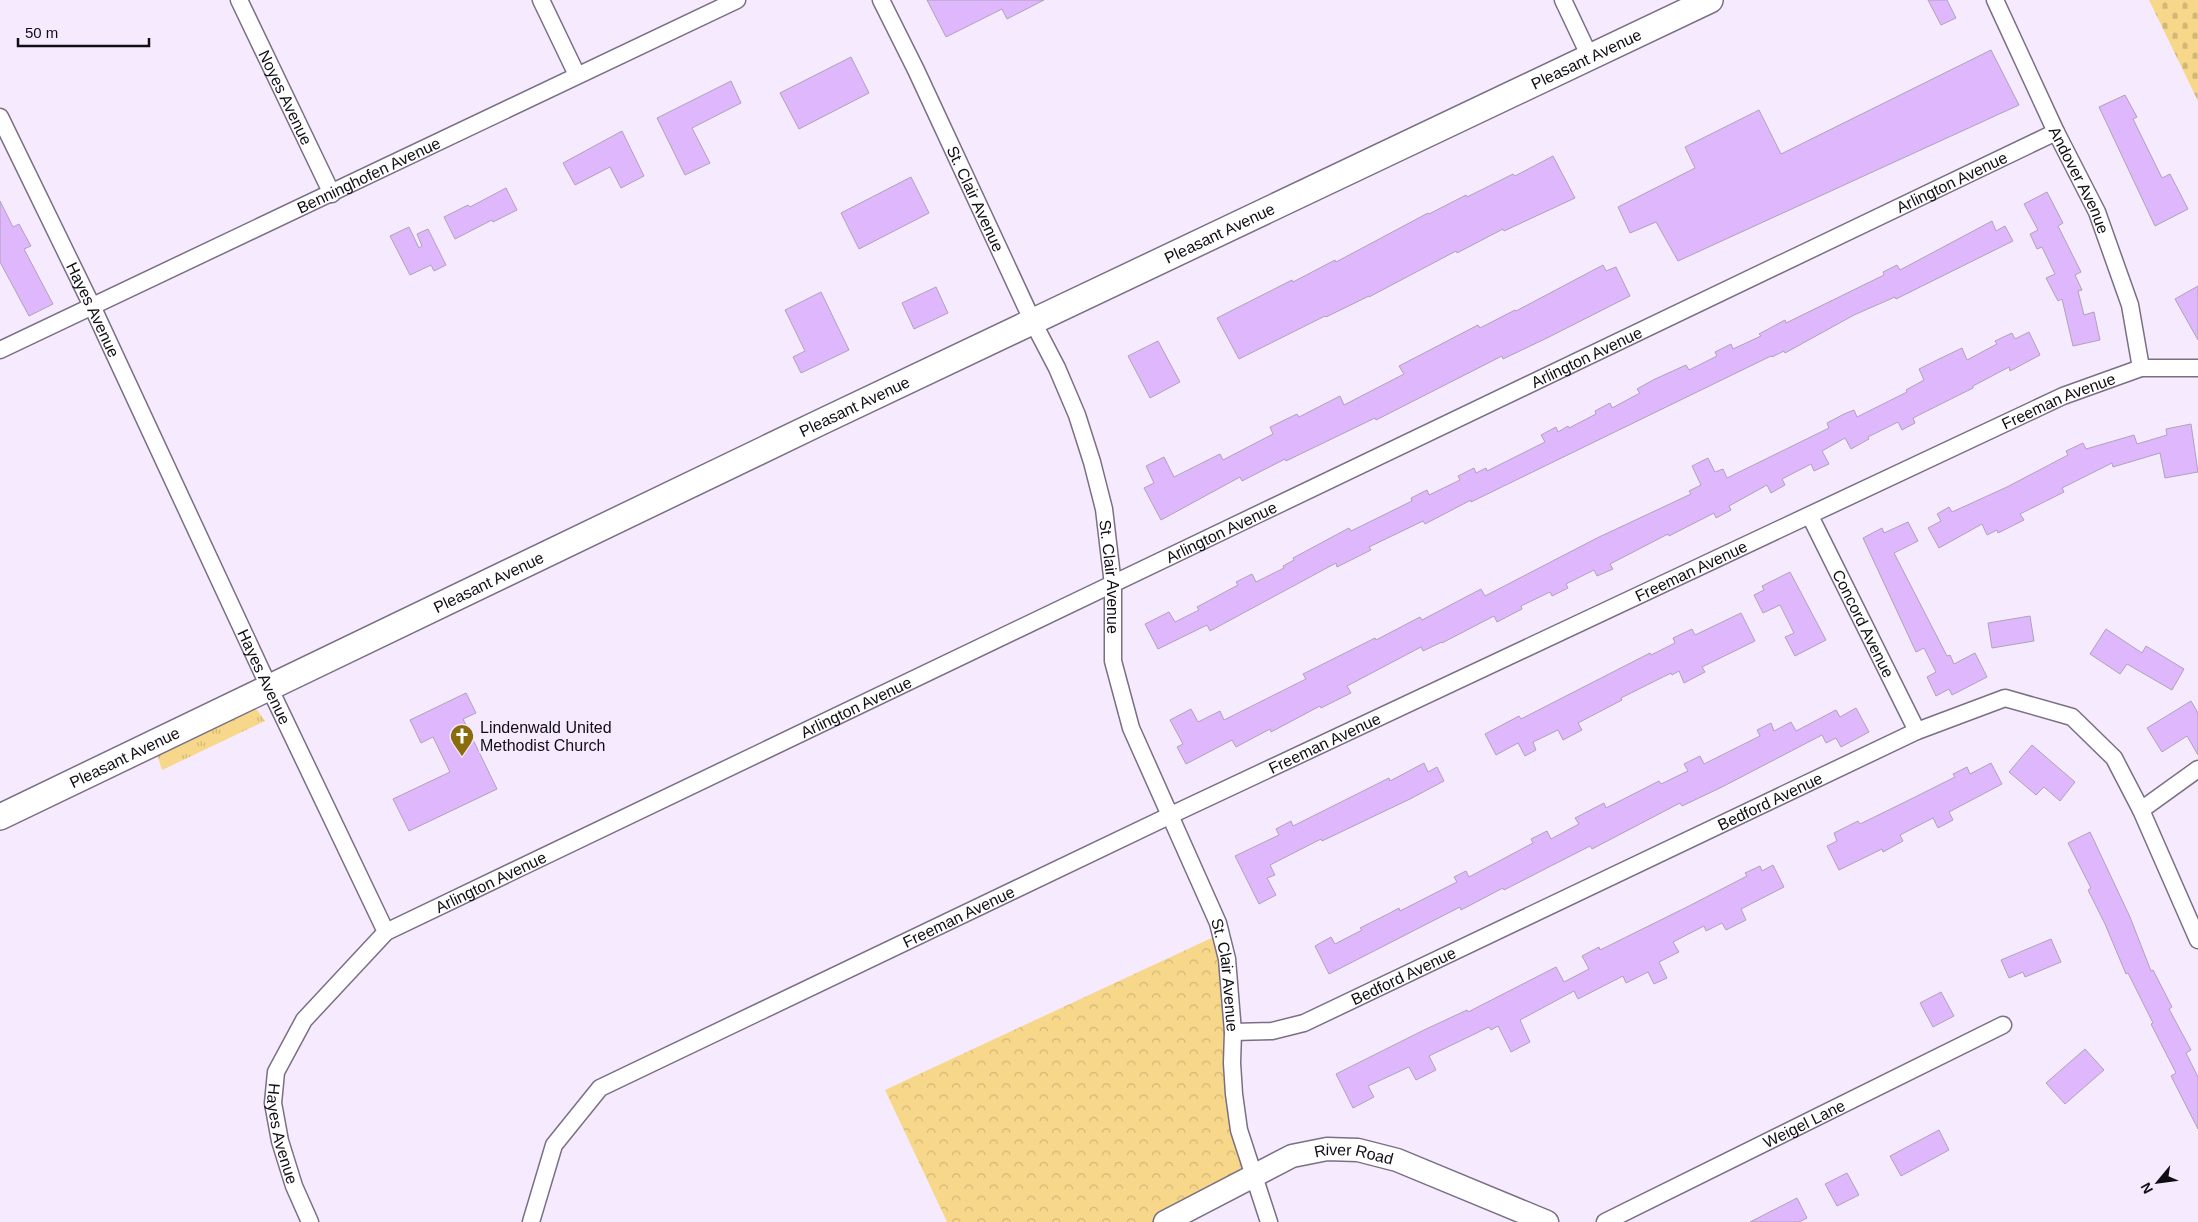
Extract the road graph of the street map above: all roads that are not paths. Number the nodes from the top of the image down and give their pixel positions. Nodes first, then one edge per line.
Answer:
1 (239, 0) edge
2 (541, 0) edge
3 (737, 0) edge
4 (881, 0) edge
5 (1563, 0) edge
6 (1710, 0) edge
7 (1995, 0) edge
8 (1590, 57) junction
9 (577, 75) junction
10 (0, 117) edge
11 (2056, 132) junction
12 (332, 194) junction
13 (92, 306) junction
14 (1033, 322) junction
15 (0, 350) edge
16 (2141, 368) junction
17 (2198, 368) edge
18 (1810, 516) junction
19 (1113, 585) junction
20 (269, 687) junction
21 (1918, 731) junction
22 (2198, 769) edge
23 (2141, 810) junction
24 (1171, 814) junction
25 (0, 817) edge
26 (386, 932) junction
27 (2198, 940) edge
28 (2003, 1025) dead end
29 (1233, 1032) junction
30 (1253, 1176) junction
31 (310, 1222) edge
32 (531, 1222) edge
33 (1166, 1222) edge
34 (1268, 1222) edge
35 (1547, 1222) edge
36 (1605, 1222) edge

1 - 12 street, Noyes Avenue
2 - 9 street
3 - 9 street, Benninghofen Avenue
4 - 14 street, St. Clair Avenue
5 - 8 street
6 - 8 main road, Pleasant Avenue
7 - 11 street, Andover Avenue
8 - 14 main road, Pleasant Avenue
9 - 12 street, Benninghofen Avenue
10 - 13 street, Hayes Avenue
11 - 16 street, Andover Avenue
11 - 19 street, Arlington Avenue
12 - 13 street, Benninghofen Avenue
13 - 15 street, Benninghofen Avenue
13 - 20 street, Hayes Avenue
14 - 19 street, St. Clair Avenue
14 - 20 main road, Pleasant Avenue
16 - 17 street, Freeman Avenue
16 - 18 street, Freeman Avenue
18 - 21 street, Concord Avenue
18 - 24 street, Freeman Avenue
19 - 24 street, St. Clair Avenue
19 - 26 street, Arlington Avenue
20 - 25 main road, Pleasant Avenue
20 - 26 street, Hayes Avenue
21 - 23 street, Bedford Avenue
21 - 29 street, Bedford Avenue
22 - 23 street
23 - 27 street, Bedford Avenue
24 - 29 street, St. Clair Avenue
24 - 32 street, Freeman Avenue
26 - 31 street, Hayes Avenue
28 - 36 street, Weigel Lane
29 - 30 street, St. Clair Avenue
30 - 33 street, River Road
30 - 34 street, St. Clair Avenue
30 - 35 street, River Road

